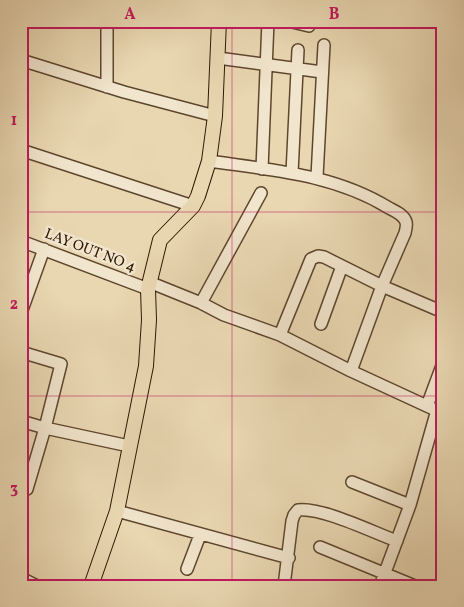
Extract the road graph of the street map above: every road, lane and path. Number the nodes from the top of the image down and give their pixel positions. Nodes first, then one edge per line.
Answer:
1 (107, 21) edge
2 (219, 21) edge
3 (268, 21) edge
4 (288, 21) edge
5 (309, 26) dead end
6 (324, 45) dead end
7 (298, 50) dead end
8 (218, 58) junction
9 (21, 60) edge
10 (266, 65) junction
11 (297, 68) junction
12 (322, 72) junction
13 (107, 87) junction
14 (215, 116) junction
15 (21, 150) edge
16 (209, 161) junction
17 (262, 169) junction
18 (292, 174) junction
19 (316, 177) junction
20 (261, 193) dead end
21 (192, 206) junction
22 (21, 240) edge
23 (44, 249) junction
24 (342, 266) junction
25 (148, 286) junction
26 (382, 286) junction
27 (201, 303) junction
28 (21, 312) edge
29 (443, 312) edge
30 (321, 324) dead end
31 (280, 335) junction
32 (21, 352) edge
33 (443, 363) edge
34 (351, 371) junction
35 (435, 410) edge
36 (21, 421) edge
37 (45, 428) junction
38 (129, 446) junction
39 (352, 482) dead end
40 (21, 490) edge
41 (410, 505) junction
42 (117, 511) junction
43 (200, 534) junction
44 (397, 541) junction
45 (320, 547) dead end
46 (289, 558) junction
47 (187, 569) dead end
48 (384, 574) junction
49 (21, 578) edge
50 (37, 586) edge
51 (91, 586) edge
52 (284, 586) edge
53 (380, 586) edge
54 (414, 586) edge

1 - 13 street
2 - 8 main road
3 - 10 street
4 - 5 street
6 - 12 street
7 - 11 street
8 - 10 street
8 - 14 main road
9 - 13 street
10 - 11 street
10 - 17 street
11 - 12 street
11 - 18 street
12 - 19 street
13 - 14 street
14 - 16 main road
15 - 21 street
16 - 17 street
16 - 21 main road
17 - 18 street
18 - 19 street
19 - 26 street
20 - 27 street
21 - 25 main road
22 - 23 street, LAY OUT NO 4
23 - 25 street, LAY OUT NO 4
23 - 28 street
24 - 26 street
24 - 30 street
24 - 31 street
25 - 27 street, LAY OUT NO 4
25 - 38 main road
26 - 29 street
26 - 34 street
27 - 31 street, LAY OUT NO 4
31 - 34 street, LAY OUT NO 4
32 - 37 street
33 - 35 street
34 - 35 street, LAY OUT NO 4
35 - 41 street
36 - 37 street
37 - 38 street
37 - 40 street
38 - 42 main road
39 - 41 street
41 - 44 street
42 - 43 street
42 - 51 main road
43 - 46 street
43 - 47 street
44 - 46 street
44 - 48 street
45 - 48 street
46 - 52 street
48 - 53 street
48 - 54 street
49 - 50 street

